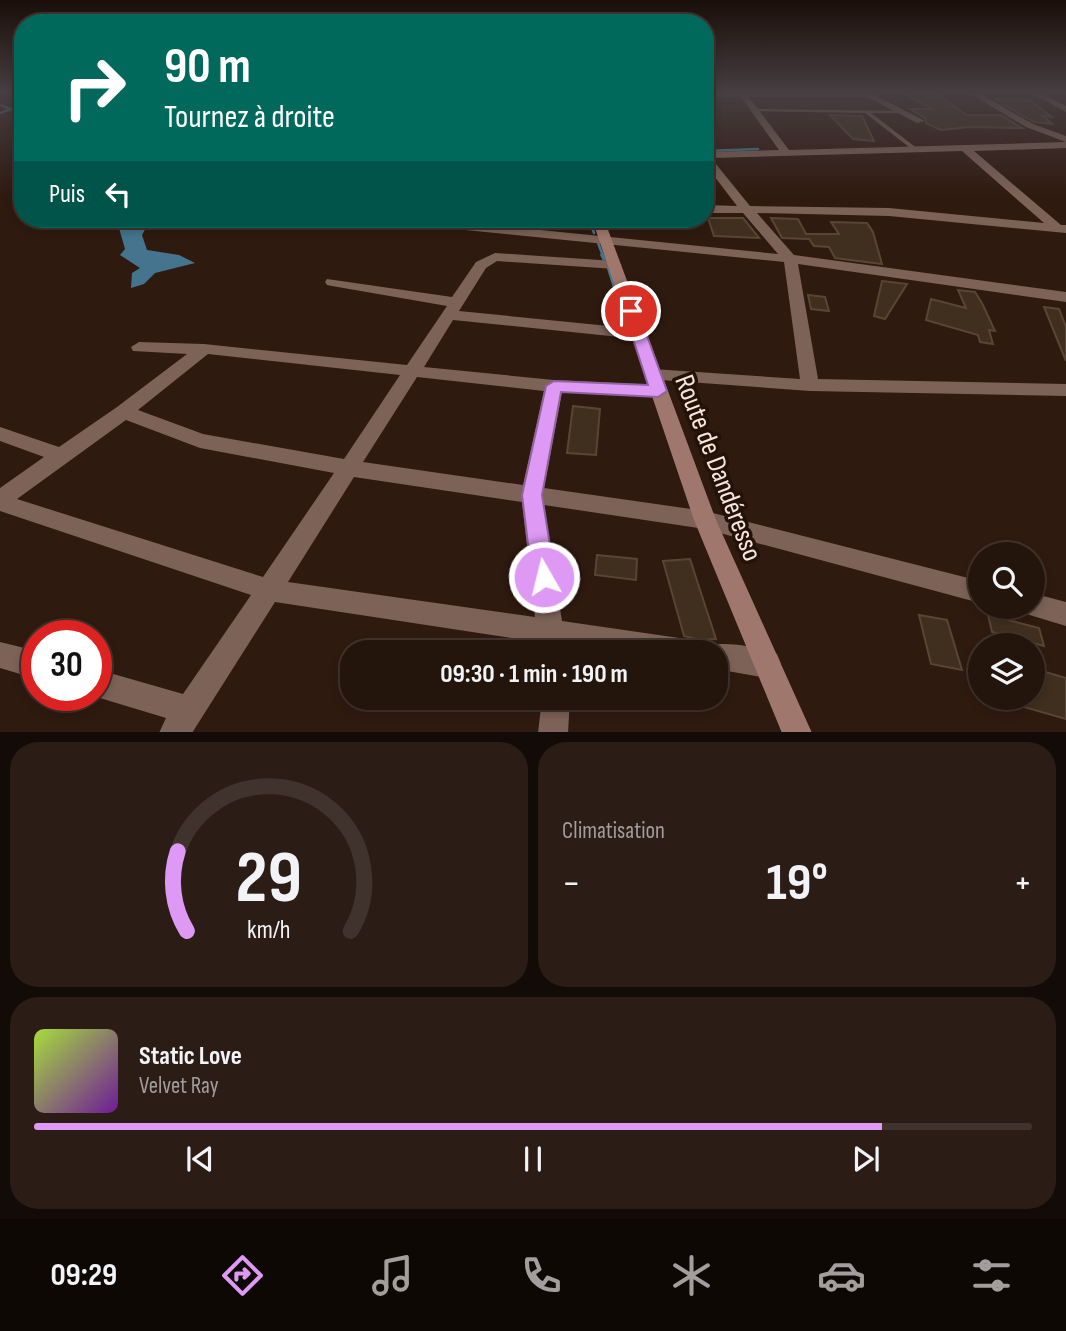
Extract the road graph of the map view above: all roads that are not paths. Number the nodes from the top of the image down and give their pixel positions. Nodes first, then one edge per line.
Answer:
1 (767, 127) edge
2 (887, 127) edge
3 (1032, 127) edge
4 (1066, 139) edge
5 (1066, 145) edge
6 (965, 148) junction
7 (915, 149) junction
8 (786, 153) junction
9 (714, 156) edge
10 (714, 168) edge
11 (714, 209) edge
12 (746, 209) junction
13 (583, 228) edge
14 (602, 229) edge
15 (1063, 231) edge
16 (790, 259) junction
17 (615, 265) junction
18 (332, 282) dead end
19 (1066, 296) edge
20 (454, 309) junction
21 (639, 334) junction
22 (139, 347) dead end
23 (204, 349) junction
24 (414, 371) junction
25 (656, 383) junction
26 (810, 385) junction
27 (554, 386) junction
28 (1066, 390) edge
29 (124, 412) junction
30 (0, 434) edge
31 (62, 456) junction
32 (349, 468) junction
33 (532, 495) junction
34 (0, 501) edge
35 (705, 520) junction
36 (968, 589) edge
37 (269, 590) junction
38 (1045, 608) edge
39 (1066, 614) edge
40 (541, 640) edge
41 (552, 640) edge
42 (0, 655) edge
43 (728, 658) edge
44 (21, 661) edge
45 (767, 664) junction
46 (112, 690) edge
47 (555, 710) edge
48 (182, 721) edge
49 (553, 732) edge
50 (797, 732) edge

1 - 8 street
2 - 7 lane
3 - 4 street
5 - 6 street
6 - 7 street
6 - 15 street
7 - 8 street
8 - 9 street
10 - 12 street
11 - 12 street
12 - 15 street
12 - 16 street
13 - 14 street
14 - 16 street
14 - 17 street, Route de Dandéresso
16 - 19 street
16 - 26 street
17 - 20 street
17 - 21 street, Route de Dandéresso
18 - 20 street
20 - 21 street
20 - 24 street
21 - 25 street, Route de Dandéresso
22 - 23 street
23 - 24 street
23 - 29 street
24 - 27 street
24 - 32 street
25 - 26 street
25 - 27 street
25 - 35 street, Route de Dandéresso
26 - 28 street
27 - 33 street
29 - 31 street
29 - 32 street
30 - 31 street
31 - 34 street
32 - 33 street
32 - 37 street
33 - 35 street
33 - 41 street
34 - 37 street
35 - 36 street
35 - 45 street, Route de Dandéresso
37 - 40 street
37 - 48 street
38 - 39 street
42 - 44 street
43 - 45 street
45 - 50 street, Route de Dandéresso
46 - 48 street
47 - 49 street

